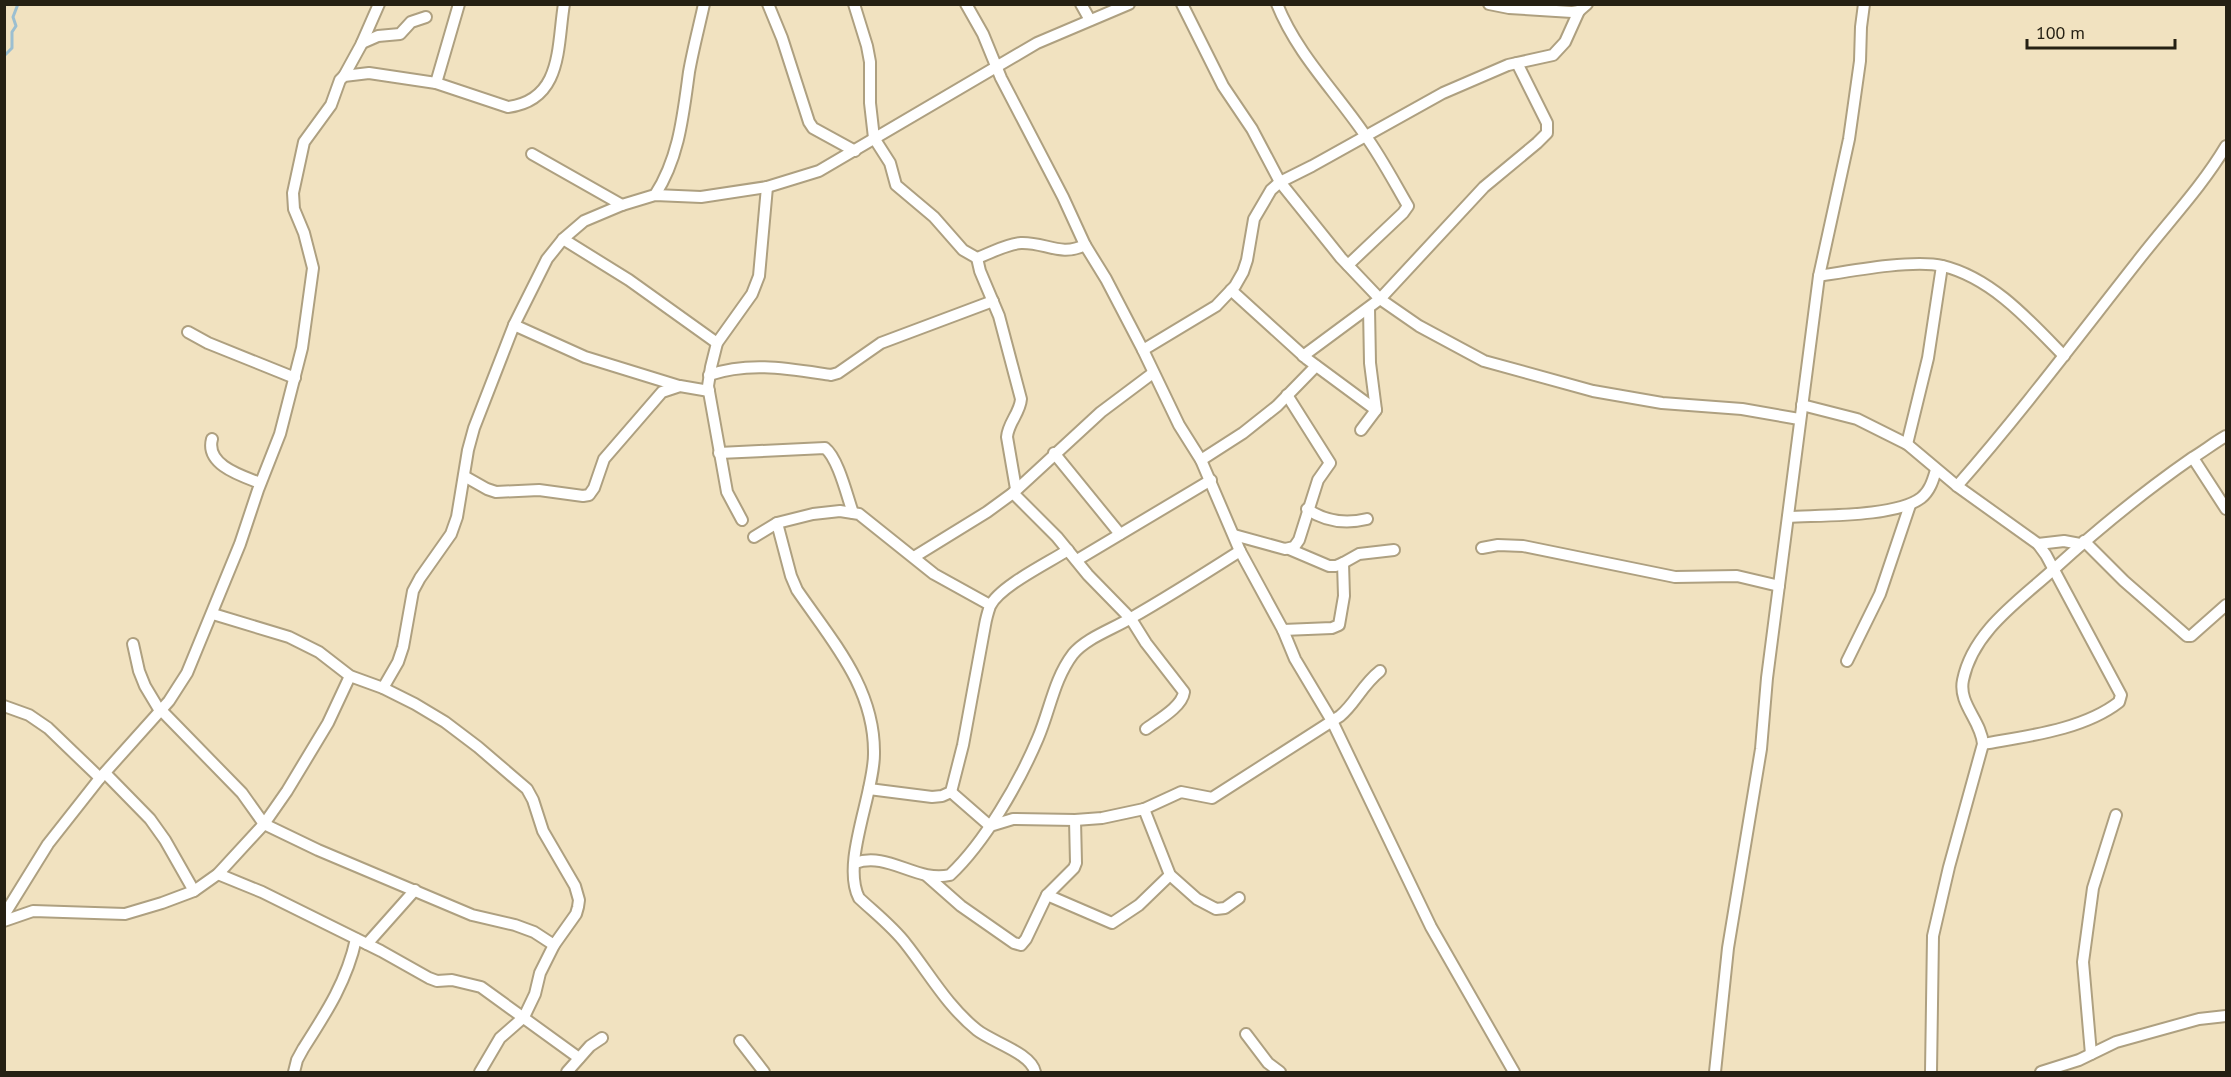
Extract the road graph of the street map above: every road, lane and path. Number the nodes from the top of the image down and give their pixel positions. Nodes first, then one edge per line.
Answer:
1 (379, 4) edge
2 (459, 4) edge
3 (564, 4) edge
4 (704, 4) edge
5 (768, 4) edge
6 (854, 4) edge
7 (966, 4) edge
8 (1081, 4) edge
9 (1129, 4) edge
10 (1182, 4) edge
11 (1277, 4) edge
12 (1489, 4) edge
13 (1864, 4) edge
14 (1583, 8) edge
15 (426, 16) dead end
16 (1090, 20) junction
17 (362, 43) junction
18 (1517, 63) junction
19 (997, 67) junction
20 (344, 76) junction
21 (436, 83) junction
22 (1366, 136) junction
23 (874, 138) junction
24 (2226, 146) edge
25 (855, 151) junction
26 (532, 154) dead end
27 (1280, 182) junction
28 (767, 187) junction
29 (655, 195) junction
30 (622, 205) junction
31 (563, 240) junction
32 (1085, 245) junction
33 (977, 258) junction
34 (1348, 265) junction
35 (1942, 266) junction
36 (1818, 276) junction
37 (1231, 290) junction
38 (1380, 299) junction
39 (993, 301) junction
40 (1369, 308) junction
41 (514, 325) junction
42 (188, 332) dead end
43 (717, 344) junction
44 (1143, 350) junction
45 (1303, 356) junction
46 (2064, 356) junction
47 (1316, 366) junction
48 (1153, 373) junction
49 (710, 375) junction
50 (295, 378) junction
51 (680, 386) junction
52 (709, 391) junction
53 (1287, 395) junction
54 (1802, 405) junction
55 (1376, 410) junction
56 (1799, 419) junction
57 (1361, 430) dead end
58 (2226, 436) edge
59 (212, 439) dead end
60 (1907, 444) junction
61 (719, 453) junction
62 (1054, 453) junction
63 (2193, 458) junction
64 (1201, 460) junction
65 (1936, 470) junction
66 (464, 476) junction
67 (1210, 480) junction
68 (260, 483) junction
69 (1957, 486) junction
70 (1015, 491) junction
71 (1910, 505) junction
72 (1308, 509) junction
73 (2226, 509) edge
74 (853, 513) junction
75 (1788, 517) junction
76 (1367, 519) dead end
77 (742, 520) dead end
78 (777, 523) junction
79 (1120, 534) junction
80 (1234, 535) junction
81 (754, 537) dead end
82 (2082, 543) junction
83 (2038, 544) junction
84 (1482, 548) dead end
85 (1289, 549) junction
86 (1068, 550) junction
87 (1394, 550) dead end
88 (1240, 551) junction
89 (914, 557) junction
90 (1077, 560) junction
91 (1343, 563) junction
92 (2054, 570) junction
93 (1779, 586) junction
94 (990, 605) junction
95 (2226, 605) edge
96 (213, 614) junction
97 (1131, 619) junction
98 (1283, 630) junction
99 (133, 644) dead end
100 (1847, 661) dead end
101 (1380, 671) dead end
102 (350, 676) junction
103 (383, 688) junction
104 (4, 706) edge
105 (161, 711) junction
106 (1332, 722) junction
107 (1146, 729) dead end
108 (1983, 744) junction
109 (103, 776) junction
110 (869, 789) junction
111 (951, 792) junction
112 (1144, 808) junction
113 (2116, 815) dead end
114 (1075, 820) junction
115 (264, 824) junction
116 (990, 826) junction
117 (855, 863) junction
118 (218, 874) junction
119 (1170, 875) junction
120 (927, 876) junction
121 (415, 890) junction
122 (194, 891) junction
123 (1047, 895) junction
124 (1239, 898) dead end
125 (4, 915) edge
126 (4, 921) edge
127 (357, 939) junction
128 (367, 944) junction
129 (554, 945) junction
130 (2224, 1014) edge
131 (524, 1017) junction
132 (1246, 1034) dead end
133 (602, 1038) dead end
134 (740, 1041) dead end
135 (2091, 1054) junction
136 (579, 1058) junction
137 (294, 1072) edge
138 (480, 1072) edge
139 (567, 1072) edge
140 (764, 1072) edge
141 (1035, 1072) edge
142 (1280, 1072) edge
143 (1514, 1072) edge
144 (1715, 1072) edge
145 (1932, 1072) edge
146 (2041, 1072) edge

1 - 17 street
2 - 21 street
3 - 21 street
4 - 29 street
5 - 25 street
6 - 23 street
7 - 19 street
8 - 16 street
9 - 16 street
10 - 27 street
11 - 22 street
12 - 14 street
13 - 36 street
14 - 18 street
15 - 17 street
16 - 19 street
17 - 20 street
18 - 22 street
18 - 38 street
19 - 23 street
19 - 32 street
20 - 21 street
20 - 50 street
22 - 27 street
22 - 34 street
23 - 25 street
23 - 33 street
24 - 46 street
25 - 28 street
26 - 30 street
27 - 34 street
27 - 37 street
28 - 29 street
28 - 43 street
29 - 30 street
30 - 31 street
31 - 41 street
31 - 43 street
32 - 33 street
32 - 44 street
33 - 39 street
34 - 38 street
35 - 36 street
35 - 46 street
35 - 60 street
36 - 54 street
37 - 44 street
37 - 45 street
38 - 40 street
38 - 56 street
39 - 49 street
39 - 70 street
40 - 45 street
40 - 55 street
41 - 51 street
41 - 66 street
42 - 50 street
43 - 49 street
44 - 48 street
45 - 47 street
46 - 69 street
47 - 53 street
47 - 55 street
48 - 62 street
48 - 64 street
49 - 52 street
50 - 68 street
51 - 52 street
51 - 66 street
52 - 61 street
53 - 64 street
53 - 72 street
54 - 56 street
54 - 60 street
55 - 57 street
56 - 75 street
58 - 63 street
59 - 68 street
60 - 65 street
61 - 74 street
61 - 77 street
62 - 70 street
62 - 79 street
63 - 73 street
63 - 82 street
64 - 67 street
65 - 69 street
65 - 71 street
66 - 103 street
67 - 79 street
67 - 80 street
68 - 96 street
69 - 83 street
70 - 86 street
70 - 89 street
71 - 75 street
71 - 100 street
72 - 76 street
72 - 85 street
74 - 78 street
74 - 89 street
75 - 93 street
78 - 81 street
78 - 110 street
79 - 90 street
80 - 85 street
80 - 88 street
82 - 83 street
82 - 92 street
82 - 95 street
83 - 92 street
84 - 93 street
85 - 91 street
86 - 90 street
86 - 94 street
87 - 91 street
88 - 97 street
88 - 98 street
89 - 94 street
90 - 97 street
91 - 98 street
92 - 108 street
92 - 108 street
93 - 144 street
94 - 111 street
96 - 102 street
96 - 105 street
97 - 107 street
97 - 116 street
98 - 106 street
99 - 105 street
101 - 106 street
102 - 103 street
102 - 115 street
103 - 129 street
104 - 109 street
105 - 109 street
105 - 115 street
106 - 112 street
106 - 143 street
108 - 145 street
109 - 122 street
109 - 125 street
110 - 111 street
110 - 117 street
111 - 116 street
112 - 114 street
112 - 119 street
113 - 135 street
114 - 116 street
114 - 123 street
115 - 118 street
115 - 121 street
116 - 120 street
117 - 120 street
117 - 141 street
118 - 122 street
118 - 127 street
119 - 123 street
119 - 124 street
120 - 123 street
121 - 128 street
121 - 129 street
122 - 126 street
127 - 128 street
127 - 137 street
128 - 131 street
129 - 131 street
130 - 135 street
131 - 136 street
131 - 138 street
132 - 142 street
133 - 136 street
134 - 140 street
135 - 146 street
136 - 139 street

